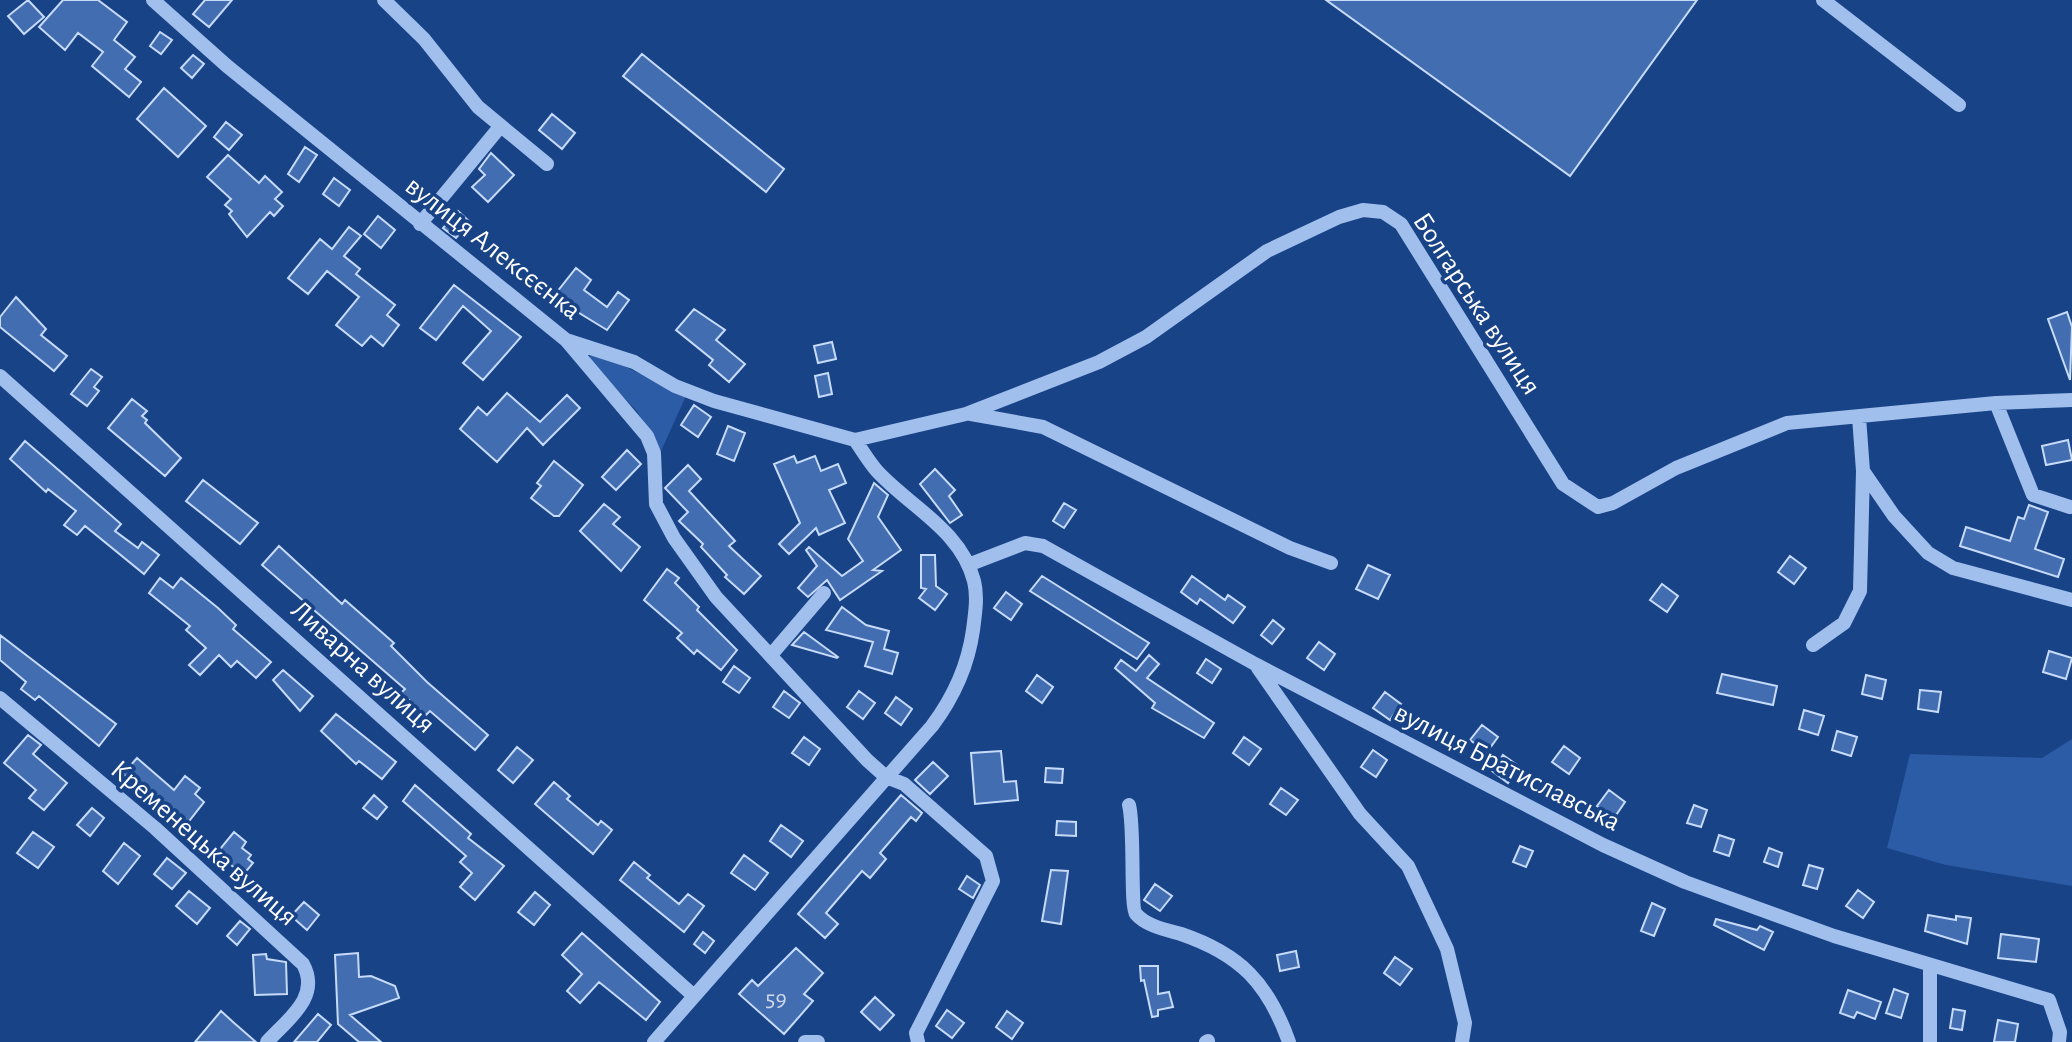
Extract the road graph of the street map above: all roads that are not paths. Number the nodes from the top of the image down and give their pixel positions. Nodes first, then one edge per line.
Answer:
1 (153, 0) edge
2 (384, 0) edge
3 (1823, 0) edge
4 (1959, 105) dead end
5 (499, 128) junction
6 (547, 164) dead end
7 (420, 224) junction
8 (566, 340) junction
9 (0, 376) edge
10 (2072, 400) edge
11 (1996, 403) junction
12 (966, 414) junction
13 (1859, 417) junction
14 (855, 440) junction
15 (1863, 471) junction
16 (2071, 508) edge
17 (1331, 563) dead end
18 (968, 565) junction
19 (824, 593) dead end
20 (2072, 600) edge
21 (1813, 645) dead end
22 (771, 655) junction
23 (1255, 664) junction
24 (0, 698) edge
25 (886, 777) junction
26 (1129, 805) dead end
27 (1930, 965) junction
28 (694, 996) junction
29 (913, 1039) edge
30 (267, 1042) edge
31 (654, 1042) edge
32 (805, 1042) edge
33 (818, 1042) edge
34 (1289, 1042) edge
35 (1462, 1042) edge
36 (1930, 1042) edge
37 (2059, 1042) edge

1 - 7 street, вулиця Алексєєнка
2 - 5 street
3 - 4 street
5 - 6 street
5 - 7 street
7 - 8 street, вулиця Алексєєнка
8 - 14 street, вулиця Алексєєнка
8 - 22 street
9 - 28 street, Ливарна вулиця
10 - 11 street, Болгарська вулиця
11 - 13 street, Болгарська вулиця
11 - 16 street
12 - 13 street, Болгарська вулиця
12 - 14 street, Болгарська вулиця
12 - 17 street
13 - 15 street
14 - 18 street
15 - 20 street
15 - 21 street
18 - 23 street, вулиця Братиславська
18 - 25 street
19 - 22 street
22 - 25 street
23 - 27 street, вулиця Братиславська
23 - 35 street
24 - 30 street, Кременецька вулиця
25 - 28 street
25 - 29 street
26 - 34 street
27 - 36 street
27 - 37 street, вулиця Братиславська
28 - 31 street
32 - 33 street

